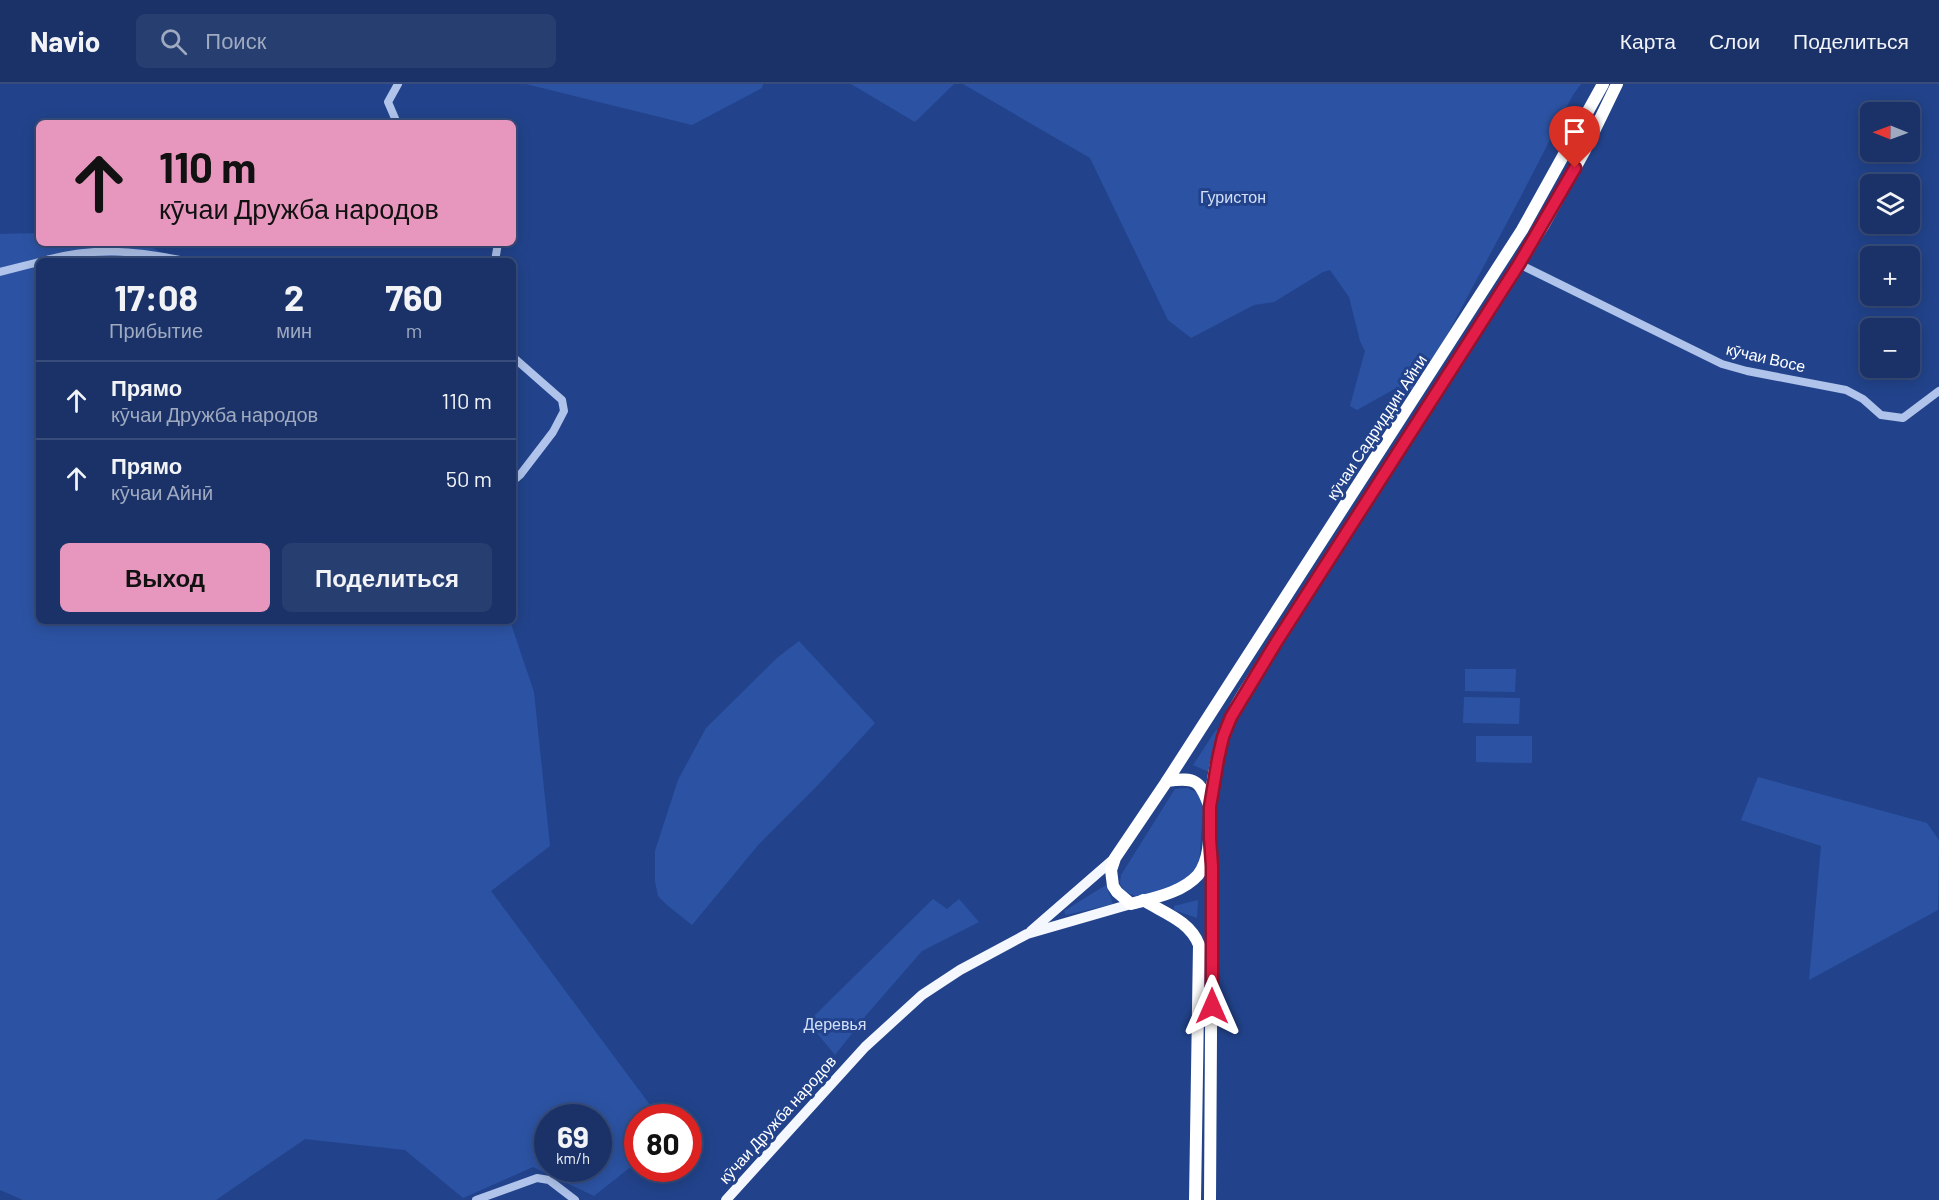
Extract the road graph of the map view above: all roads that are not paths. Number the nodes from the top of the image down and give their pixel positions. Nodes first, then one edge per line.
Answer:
1 (398, 84) edge
2 (1603, 84) edge
3 (1617, 84) edge
4 (396, 120) edge
5 (52, 258) edge
6 (169, 258) edge
7 (36, 262) edge
8 (1519, 264) junction
9 (0, 272) edge
10 (516, 360) edge
11 (1939, 390) edge
12 (516, 478) edge
13 (1167, 781) junction
14 (1210, 807) junction
15 (1210, 838) junction
16 (1115, 858) junction
17 (1137, 902) junction
18 (1027, 934) junction
19 (476, 1200) edge
20 (575, 1200) edge
21 (726, 1200) edge
22 (1195, 1200) edge
23 (1210, 1200) edge

1 - 4 street
2 - 13 highway, кӯчаи Садриддин Айни
3 - 8 highway, кӯчаи Садриддин Айни
5 - 6 street
7 - 9 street
8 - 11 street, кӯчаи Восе
8 - 14 highway, кӯчаи Садриддин Айни
10 - 12 street
13 - 14 highway
13 - 16 highway
14 - 15 highway
15 - 17 highway
15 - 23 highway
16 - 17 highway
16 - 18 main road
17 - 18 main road
17 - 22 highway
18 - 21 main road, кӯчаи Дружба народов
19 - 20 street

